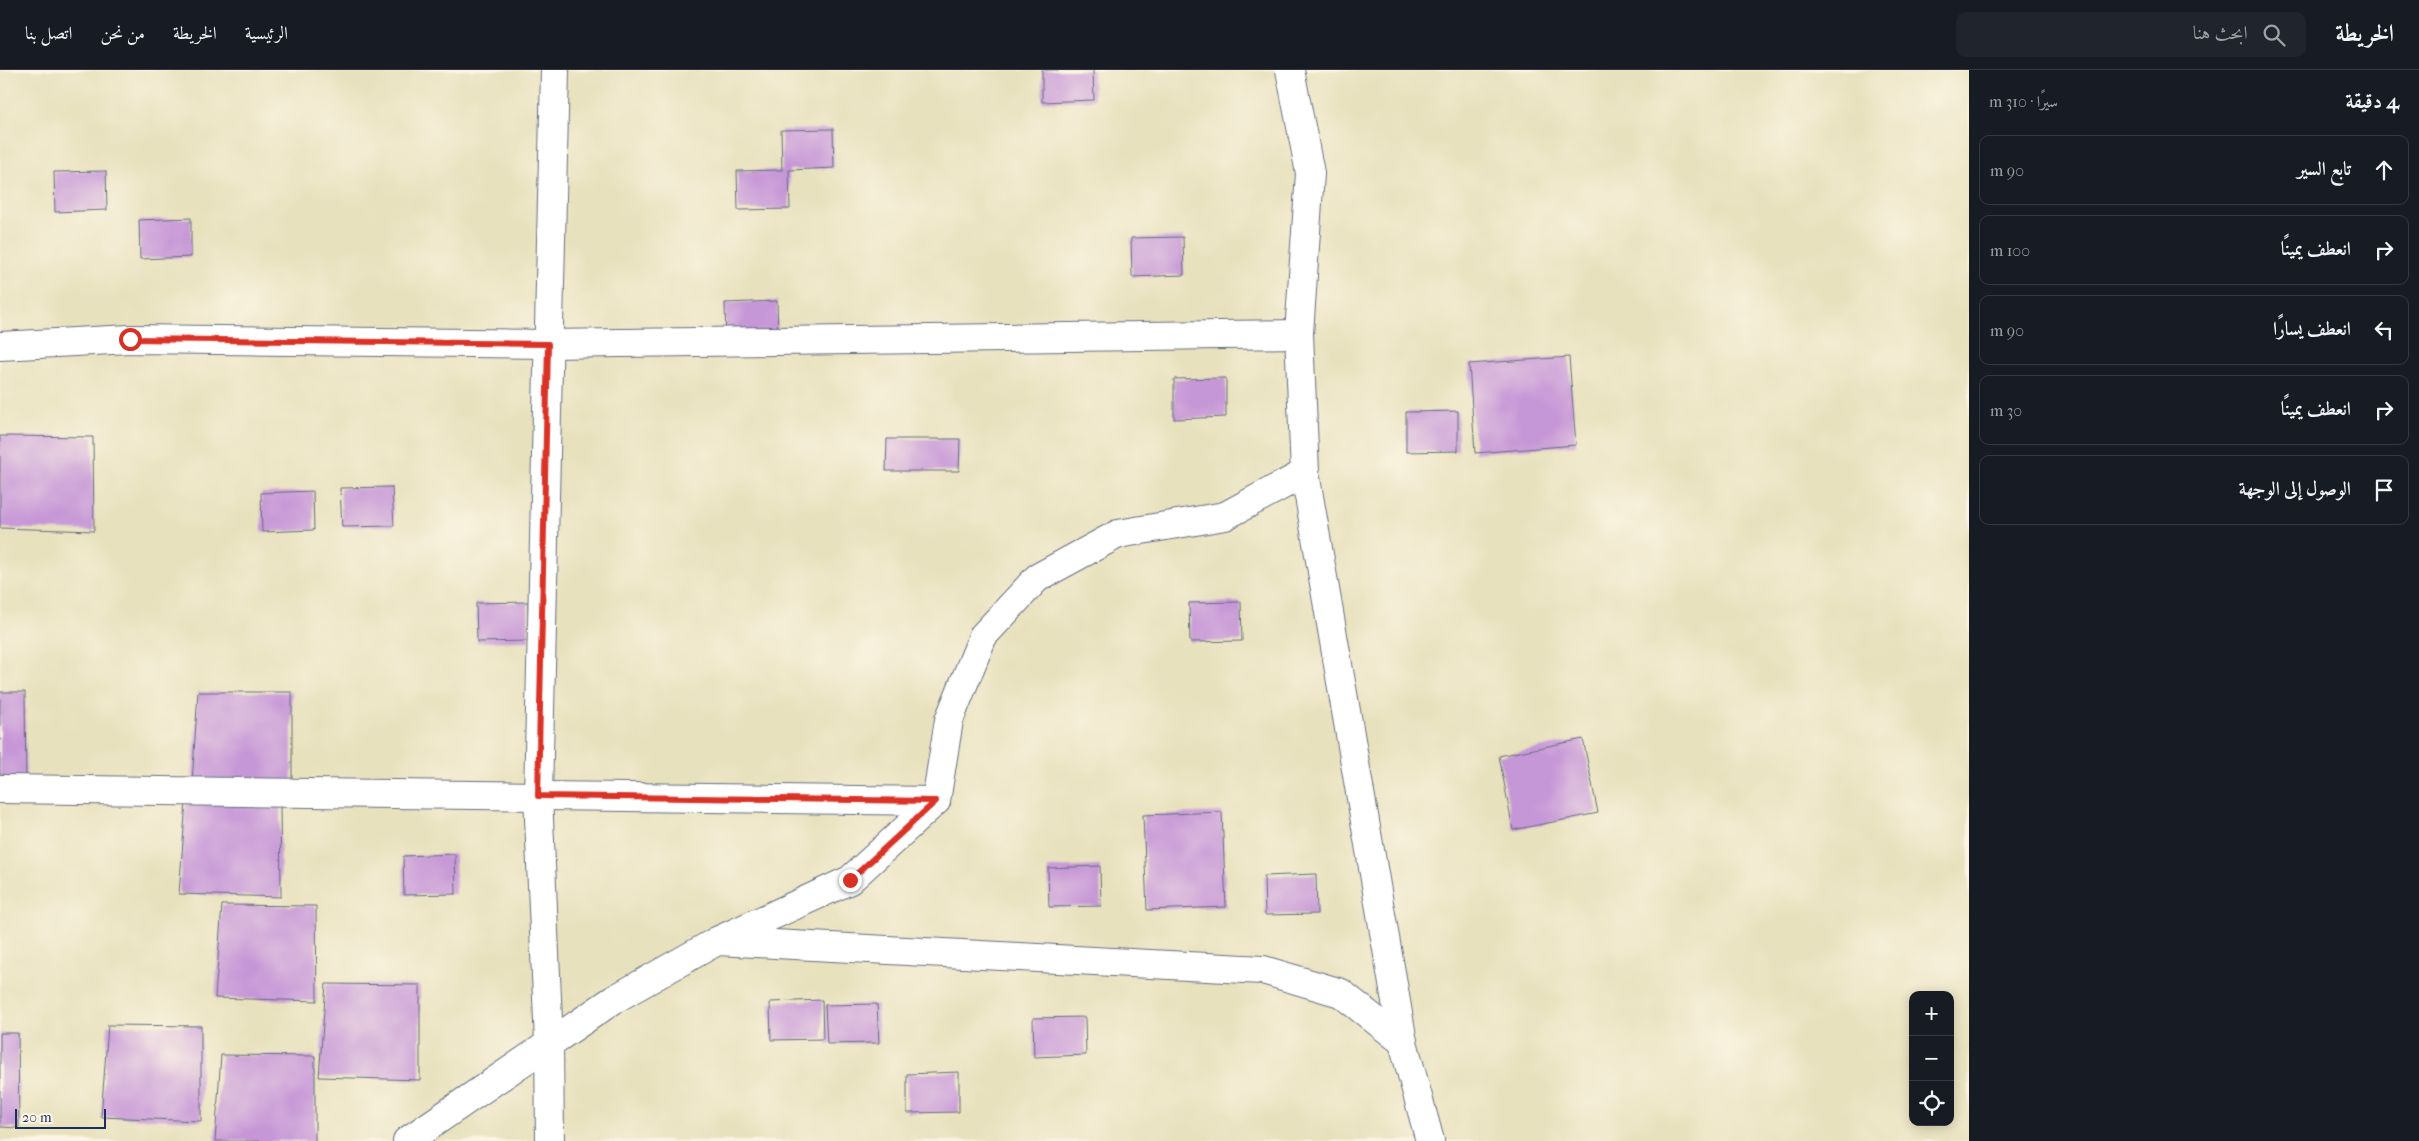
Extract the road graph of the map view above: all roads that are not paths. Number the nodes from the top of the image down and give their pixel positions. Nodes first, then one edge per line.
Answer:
1 (555, 70) edge
2 (1290, 70) edge
3 (1299, 334) junction
4 (548, 344) junction
5 (0, 346) edge
6 (1305, 473) junction
7 (0, 789) edge
8 (538, 796) junction
9 (936, 801) junction
10 (717, 941) junction
11 (1403, 1042) junction
12 (549, 1043) junction
13 (407, 1141) edge
14 (550, 1141) edge
15 (1430, 1141) edge

1 - 4 street
2 - 3 street
3 - 4 street
3 - 6 street
4 - 5 street
4 - 8 street
6 - 9 street
6 - 11 street
7 - 8 street
8 - 9 street
8 - 12 street
9 - 10 street
10 - 11 street
10 - 12 street
11 - 15 street
12 - 13 street
12 - 14 street

